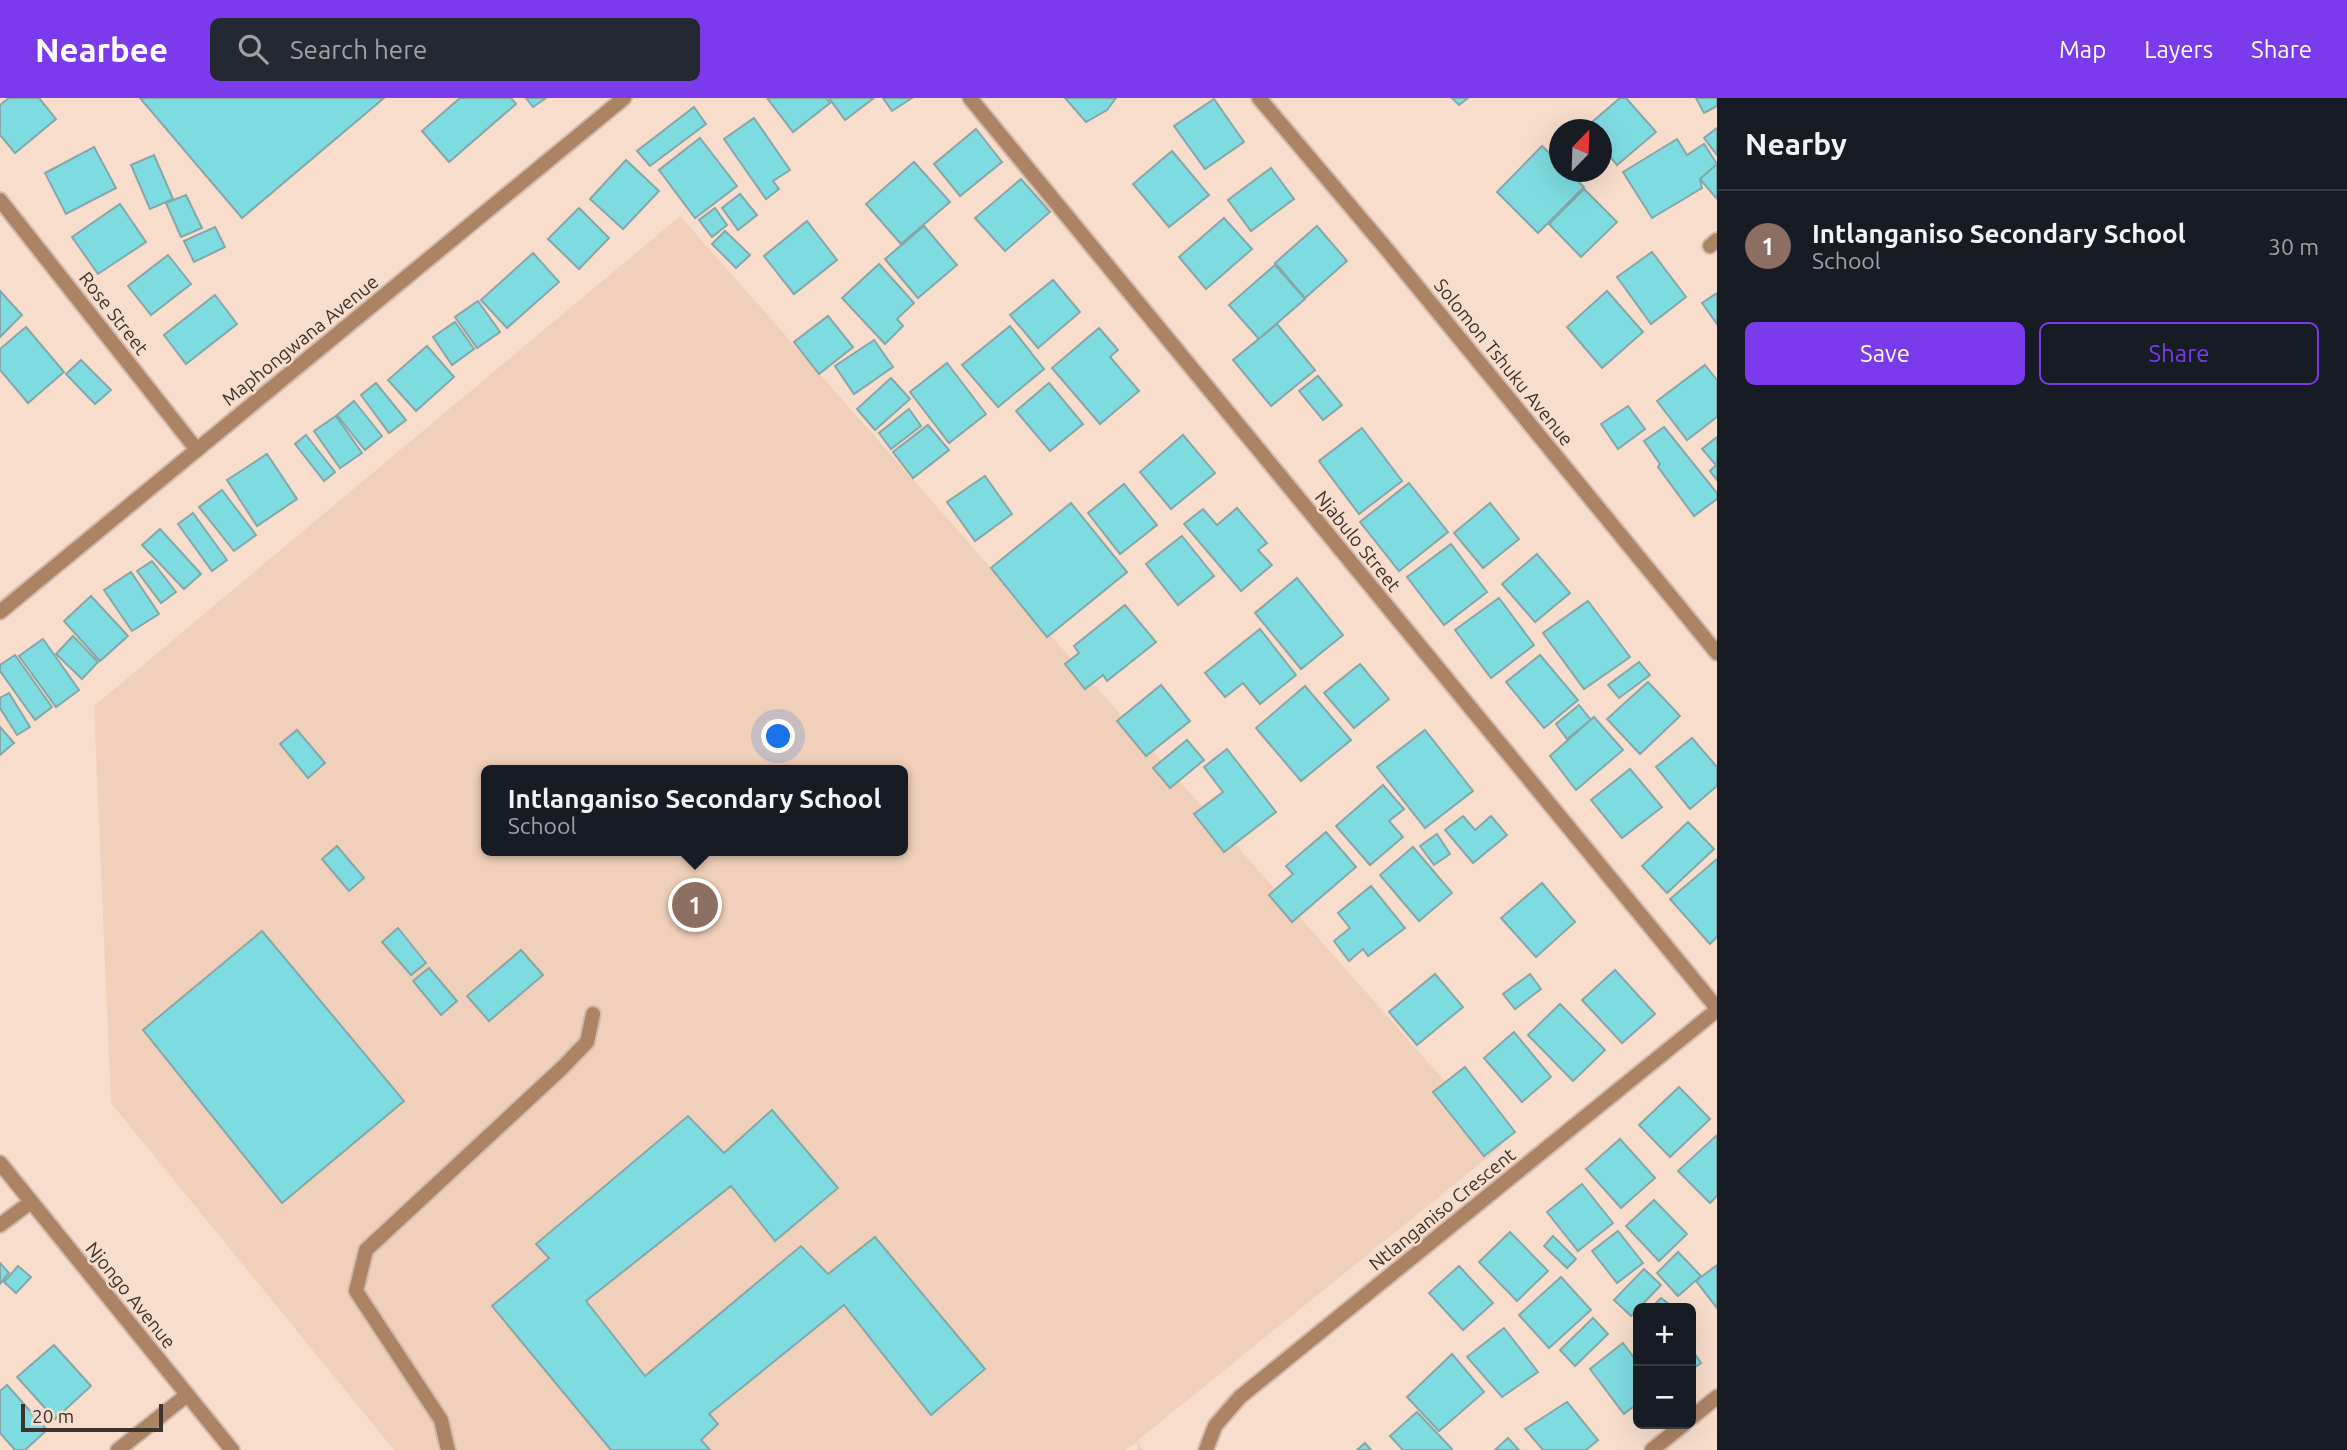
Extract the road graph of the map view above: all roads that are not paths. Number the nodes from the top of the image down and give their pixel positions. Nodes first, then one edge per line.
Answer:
1 (624, 98) edge
2 (970, 98) edge
3 (1259, 98) edge
4 (0, 200) edge
5 (197, 450) junction
6 (0, 612) edge
7 (1717, 653) edge
8 (1717, 1009) edge
9 (593, 1014) dead end
10 (0, 1163) edge
11 (31, 1202) junction
12 (0, 1225) edge
13 (187, 1395) junction
14 (1717, 1396) edge
15 (1696, 1414) edge
16 (1678, 1429) edge
17 (118, 1450) edge
18 (232, 1450) edge
19 (448, 1450) edge
20 (1206, 1450) edge
21 (1651, 1450) edge

1 - 5 street, Maphongwana Avenue
2 - 8 street, Njabulo Street
3 - 7 street, Solomon Tshuku Avenue
4 - 5 street, Rose Street
5 - 6 street, Maphongwana Avenue
8 - 20 street, Ntlanganiso Crescent
9 - 19 street
10 - 11 street, Njongo Avenue
11 - 12 street
11 - 13 street, Njongo Avenue
13 - 17 street
13 - 18 street, Njongo Avenue
14 - 15 street
16 - 21 street

